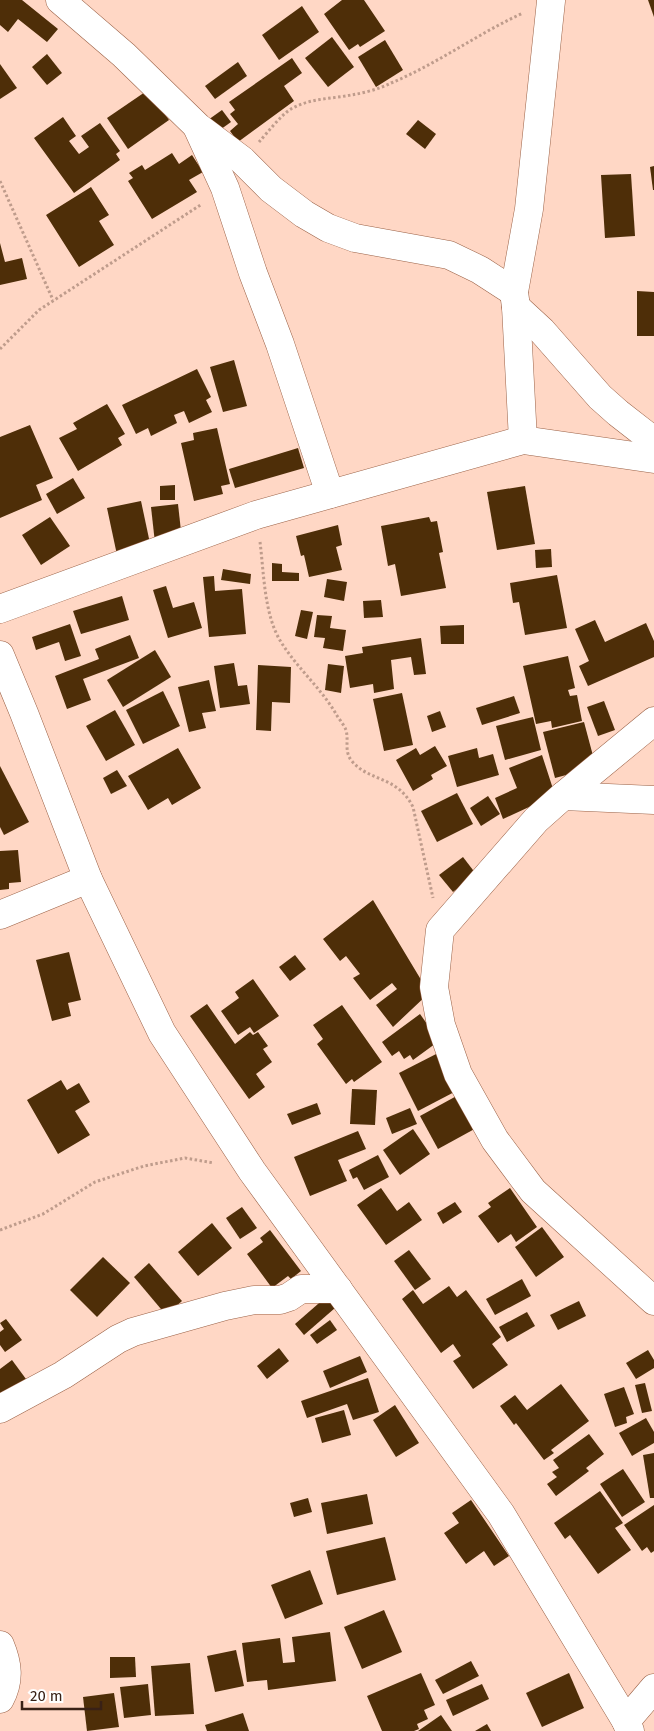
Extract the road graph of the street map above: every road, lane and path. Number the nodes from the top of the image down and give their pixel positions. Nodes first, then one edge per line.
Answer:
1 (60, 0) edge
2 (551, 1) edge
3 (198, 127) junction
4 (242, 160) junction
5 (0, 181) edge
6 (225, 188) junction
7 (515, 299) junction
8 (53, 300) junction
9 (0, 349) edge
10 (523, 440) junction
11 (654, 441) edge
12 (654, 459) edge
13 (330, 494) junction
14 (256, 515) junction
15 (0, 609) edge
16 (0, 655) edge
17 (654, 721) edge
18 (563, 796) junction
19 (654, 800) edge
20 (88, 879) junction
21 (0, 915) edge
22 (440, 930) junction
23 (252, 1170) junction
24 (0, 1230) edge
25 (338, 1289) junction
26 (654, 1301) edge
27 (0, 1409) edge
28 (0, 1645) edge
29 (654, 1688) edge
30 (0, 1699) edge
31 (628, 1726) edge

1 - 3 street
2 - 4 path
2 - 7 street
3 - 4 street
3 - 6 street
4 - 7 street
5 - 8 path
6 - 8 path
6 - 13 street
7 - 10 street
7 - 11 street
8 - 9 path
10 - 12 street
10 - 13 street
13 - 14 street
14 - 15 street
14 - 22 path
16 - 20 street
17 - 18 street
18 - 19 street
18 - 22 street
20 - 21 street
20 - 23 street
22 - 26 street
23 - 24 path
23 - 25 street
25 - 27 street
25 - 31 street
28 - 30 street
29 - 31 street

